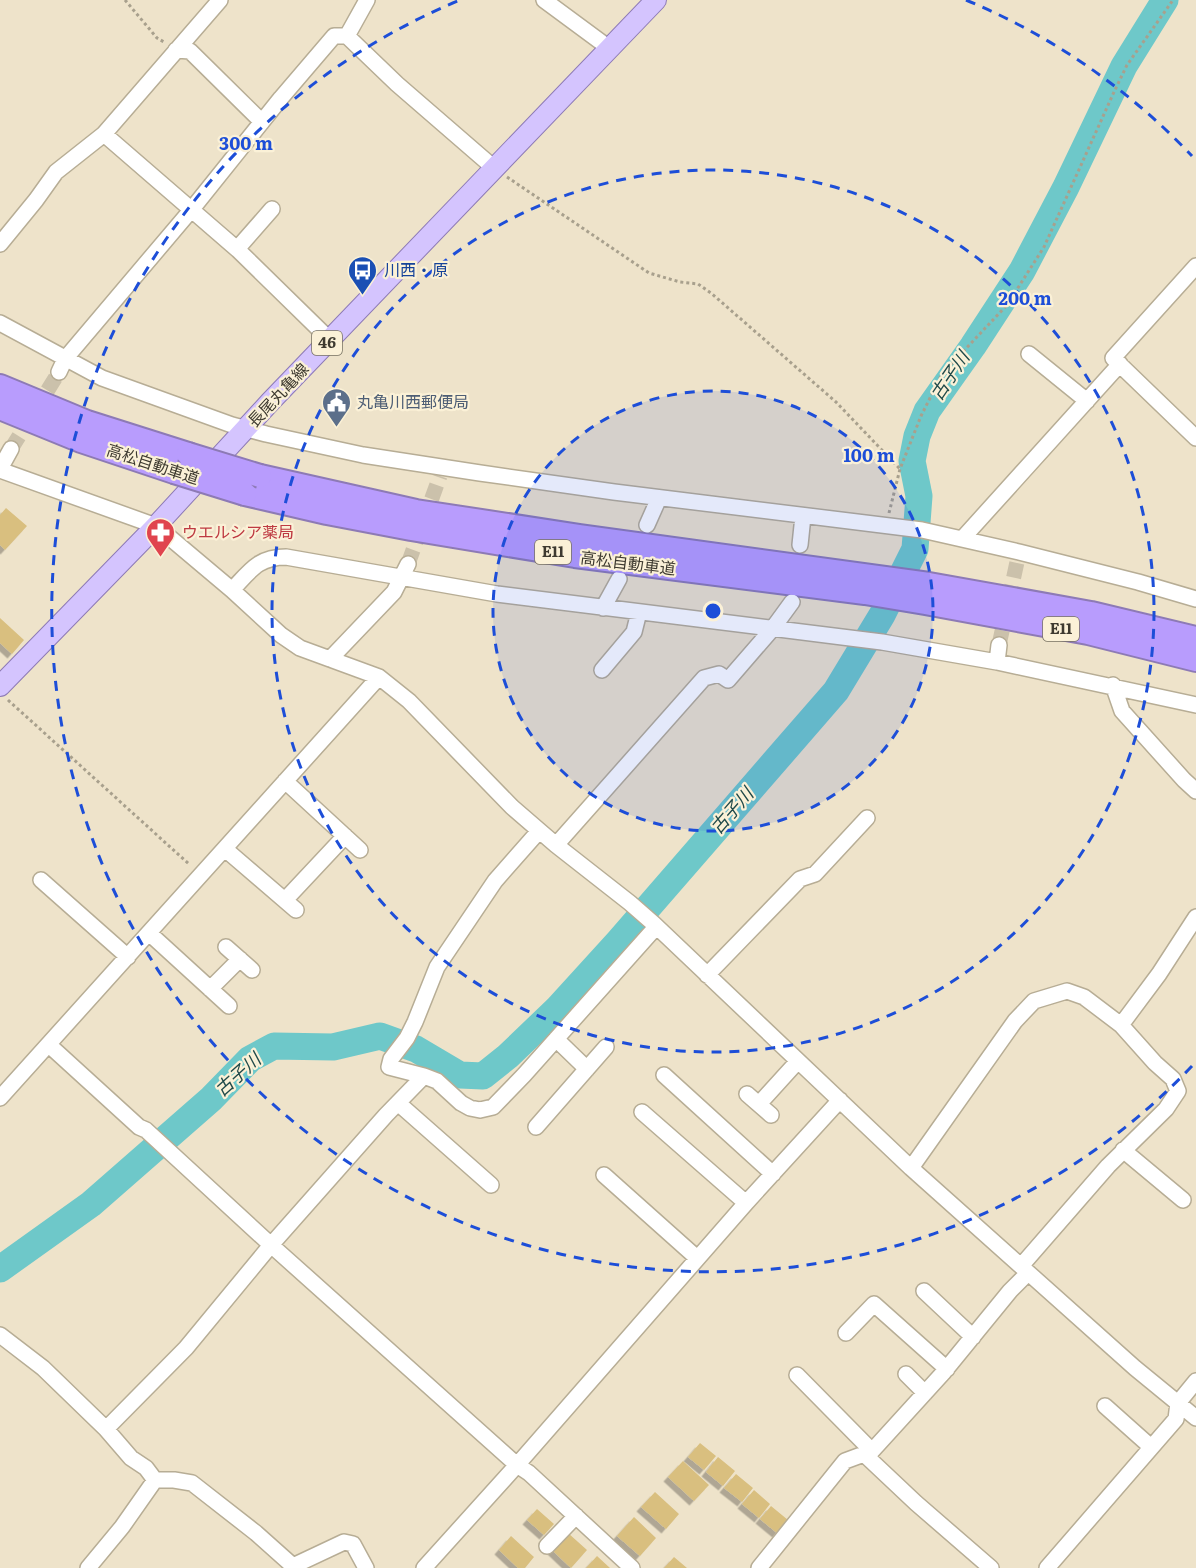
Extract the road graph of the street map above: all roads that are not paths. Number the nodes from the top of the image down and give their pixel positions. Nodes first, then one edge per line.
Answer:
1 (220, 0) edge
2 (367, 0) edge
3 (544, 0) edge
4 (656, 0) edge
5 (347, 36) junction
6 (609, 48) junction
7 (176, 50) junction
8 (262, 122) junction
9 (104, 134) junction
10 (494, 168) junction
11 (192, 209) junction
12 (272, 209) dead end
13 (0, 244) edge
14 (237, 249) junction
15 (1196, 266) edge
16 (0, 323) edge
17 (330, 340) junction
18 (1029, 354) dead end
19 (1120, 364) junction
20 (62, 365) junction
21 (0, 386) edge
22 (1087, 401) junction
23 (0, 408) edge
24 (247, 428) junction
25 (1196, 438) edge
26 (11, 449) tunnel mouth
27 (0, 469) edge
28 (659, 498) junction
29 (803, 516) junction
30 (647, 525) dead end
31 (156, 526) junction
32 (963, 539) junction
33 (800, 545) dead end
34 (405, 571) junction
35 (619, 579) dead end
36 (866, 584) junction
37 (232, 590) junction
38 (927, 594) junction
39 (1196, 599) edge
40 (792, 602) dead end
41 (603, 608) junction
42 (639, 612) junction
43 (773, 628) junction
44 (1196, 638) edge
45 (999, 645) tunnel mouth
46 (330, 659) junction
47 (1196, 660) edge
48 (997, 662) junction
49 (602, 670) dead end
50 (379, 677) junction
51 (0, 686) edge
52 (1113, 686) junction
53 (1196, 705) edge
54 (285, 781) junction
55 (1196, 791) edge
56 (867, 818) dead end
57 (539, 831) junction
58 (345, 836) junction
59 (556, 844) junction
60 (225, 849) junction
61 (360, 850) dead end
62 (41, 880) dead end
63 (1196, 917) edge
64 (655, 926) junction
65 (149, 933) junction
66 (226, 947) dead end
67 (128, 957) junction
68 (240, 959) junction
69 (252, 970) dead end
70 (707, 975) junction
71 (210, 989) junction
72 (229, 1006) dead end
73 (1121, 1025) junction
74 (556, 1040) junction
75 (49, 1045) junction
76 (606, 1047) dead end
77 (798, 1061) junction
78 (587, 1069) junction
79 (664, 1075) dead end
80 (424, 1076) junction
81 (0, 1098) edge
82 (840, 1100) junction
83 (398, 1103) junction
84 (642, 1112) dead end
85 (771, 1114) dead end
86 (536, 1127) dead end
87 (1123, 1150) junction
88 (911, 1168) junction
89 (773, 1174) junction
90 (604, 1175) dead end
91 (491, 1185) dead end
92 (1183, 1200) dead end
93 (746, 1203) junction
94 (271, 1245) junction
95 (698, 1258) junction
96 (1024, 1269) junction
97 (924, 1292) dead end
98 (846, 1333) dead end
99 (0, 1335) edge
100 (973, 1337) junction
101 (946, 1369) junction
102 (906, 1374) dead end
103 (797, 1375) dead end
104 (1196, 1381) edge
105 (925, 1393) junction
106 (1178, 1403) junction
107 (1105, 1406) dead end
108 (1196, 1418) edge
109 (106, 1429) junction
110 (1151, 1447) junction
111 (868, 1452) junction
112 (517, 1465) junction
113 (155, 1480) junction
114 (576, 1516) junction
115 (547, 1546) dead end
116 (88, 1568) edge
117 (366, 1568) edge
118 (424, 1568) edge
119 (632, 1568) edge
120 (759, 1568) edge
121 (991, 1568) edge
122 (1047, 1568) edge

1 - 7 street
2 - 5 street
3 - 6 street
4 - 6 main road, 長尾丸亀線 / 46
5 - 8 street
5 - 10 street
6 - 10 main road, 長尾丸亀線 / 46
7 - 8 street
7 - 9 street
8 - 11 street
9 - 11 street
9 - 13 street
10 - 17 main road, 長尾丸亀線 / 46
11 - 14 street
11 - 20 street
12 - 14 street
14 - 17 street
15 - 19 street
16 - 20 street
17 - 24 main road, 長尾丸亀線 / 46
18 - 22 street
19 - 22 street
19 - 25 street
20 - 24 street
21 - 36 highway, 高松自動車道 / E11, bridge
22 - 32 street
23 - 36 highway, 高松自動車道 / E11, bridge
24 - 28 street
24 - 31 main road, 長尾丸亀線 / 46
26 - 27 street
27 - 31 street
28 - 29 street
28 - 30 street
29 - 32 street
29 - 33 street
31 - 37 street
31 - 51 main road, 長尾丸亀線 / 46
32 - 39 street
34 - 37 street
34 - 41 street
34 - 46 street
35 - 41 street
36 - 38 highway, 高松自動車道 / E11
37 - 46 street
38 - 44 highway, 高松自動車道 / E11
38 - 47 highway, 高松自動車道 / E11
40 - 43 street
41 - 42 street
42 - 43 street
42 - 49 street
43 - 48 street
43 - 59 street
45 - 48 street
46 - 50 street
48 - 52 street
50 - 54 street
50 - 57 street
52 - 53 street
52 - 55 street
54 - 58 street
54 - 60 street
56 - 70 street
57 - 59 street
57 - 80 street
58 - 60 street
58 - 61 street
59 - 64 street
60 - 65 street
62 - 67 street
63 - 73 street
64 - 70 street
64 - 74 street
65 - 67 street
65 - 71 street
66 - 68 street
67 - 75 street
68 - 69 street
68 - 71 street
70 - 77 street
71 - 72 street
73 - 87 street
73 - 88 street
74 - 78 street
74 - 80 street
75 - 81 street
75 - 94 street
76 - 78 street
77 - 82 street
77 - 85 street
78 - 86 street
79 - 89 street
80 - 83 street
82 - 88 street
82 - 89 street
83 - 91 street
83 - 94 street
84 - 93 street
87 - 92 street
87 - 96 street
88 - 96 street
89 - 93 street
90 - 95 street
93 - 95 street
94 - 109 street
94 - 112 street
95 - 112 street
96 - 100 street
96 - 106 street
97 - 100 street
98 - 101 street
99 - 109 street
100 - 101 street
101 - 105 street
102 - 105 street
103 - 111 street
104 - 106 street
105 - 111 street
106 - 108 street
106 - 110 street
107 - 110 street
109 - 113 street
110 - 122 street
111 - 120 street
111 - 121 street
112 - 114 street
112 - 118 street
113 - 116 street
113 - 117 street
114 - 115 street
114 - 119 street

